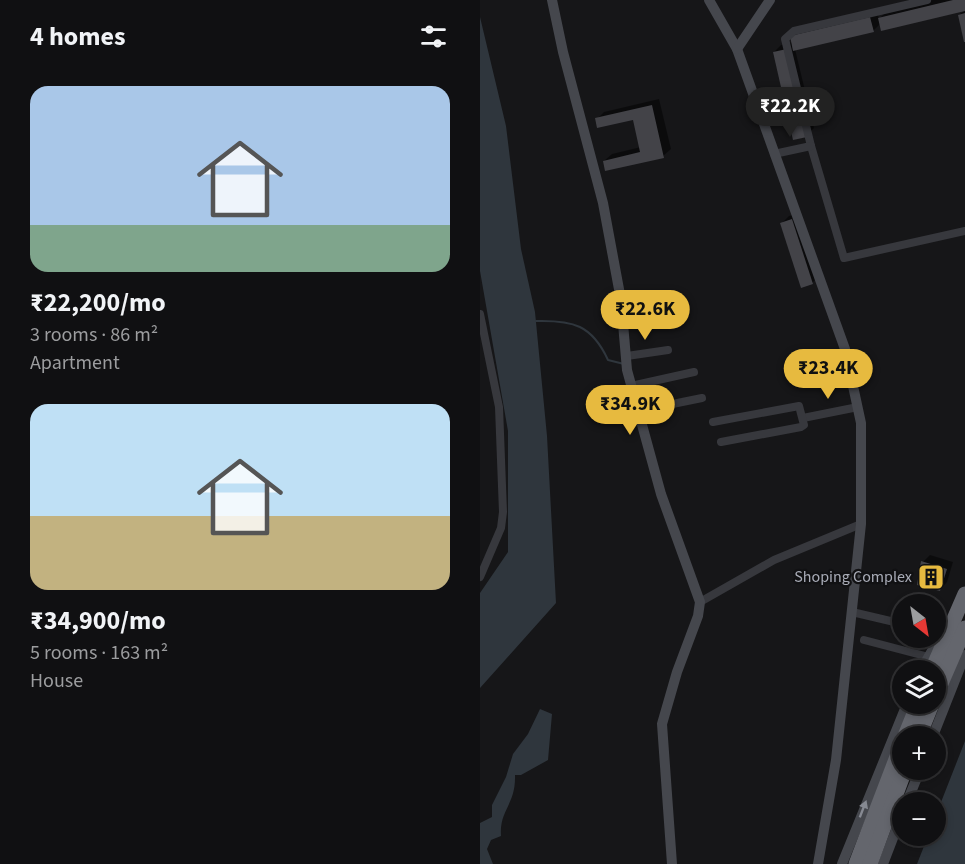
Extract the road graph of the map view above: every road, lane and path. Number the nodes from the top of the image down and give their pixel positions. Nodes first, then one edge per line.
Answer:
1 (552, 0) edge
2 (709, 0) edge
3 (770, 0) edge
4 (927, 0) edge
5 (737, 48) junction
6 (812, 146) junction
7 (774, 154) junction
8 (965, 231) edge
9 (480, 314) edge
10 (668, 350) dead end
11 (627, 356) junction
12 (694, 372) dead end
13 (631, 386) junction
14 (702, 398) dead end
15 (858, 407) junction
16 (638, 411) junction
17 (803, 418) junction
18 (713, 422) dead end
19 (721, 442) dead end
20 (861, 525) junction
21 (480, 577) edge
22 (964, 596) edge
23 (700, 602) junction
24 (852, 612) junction
25 (892, 621) edge
26 (946, 622) edge
27 (965, 628) edge
28 (864, 640) dead end
29 (965, 655) edge
30 (920, 660) edge
31 (933, 660) edge
32 (946, 672) edge
33 (909, 714) edge
34 (937, 726) edge
35 (892, 770) edge
36 (901, 780) edge
37 (892, 841) edge
38 (672, 864) edge
39 (818, 864) edge
40 (842, 864) edge
41 (856, 864) edge
42 (870, 864) edge
43 (883, 864) edge

1 - 11 street
2 - 5 street
3 - 5 street
4 - 6 street
5 - 7 street
6 - 7 street
6 - 8 street
7 - 15 street
9 - 21 street
10 - 11 street
11 - 13 street
12 - 13 street
13 - 16 street
14 - 16 street
15 - 17 street
15 - 20 street
16 - 23 street
17 - 18 street
17 - 19 street
20 - 23 street
20 - 24 street
22 - 26 street
22 - 31 highway
23 - 38 street
24 - 25 street
24 - 39 street
27 - 32 highway
28 - 30 street
29 - 34 street
40 -> 33 street
35 - 41 highway
36 - 42 highway
37 - 43 street

